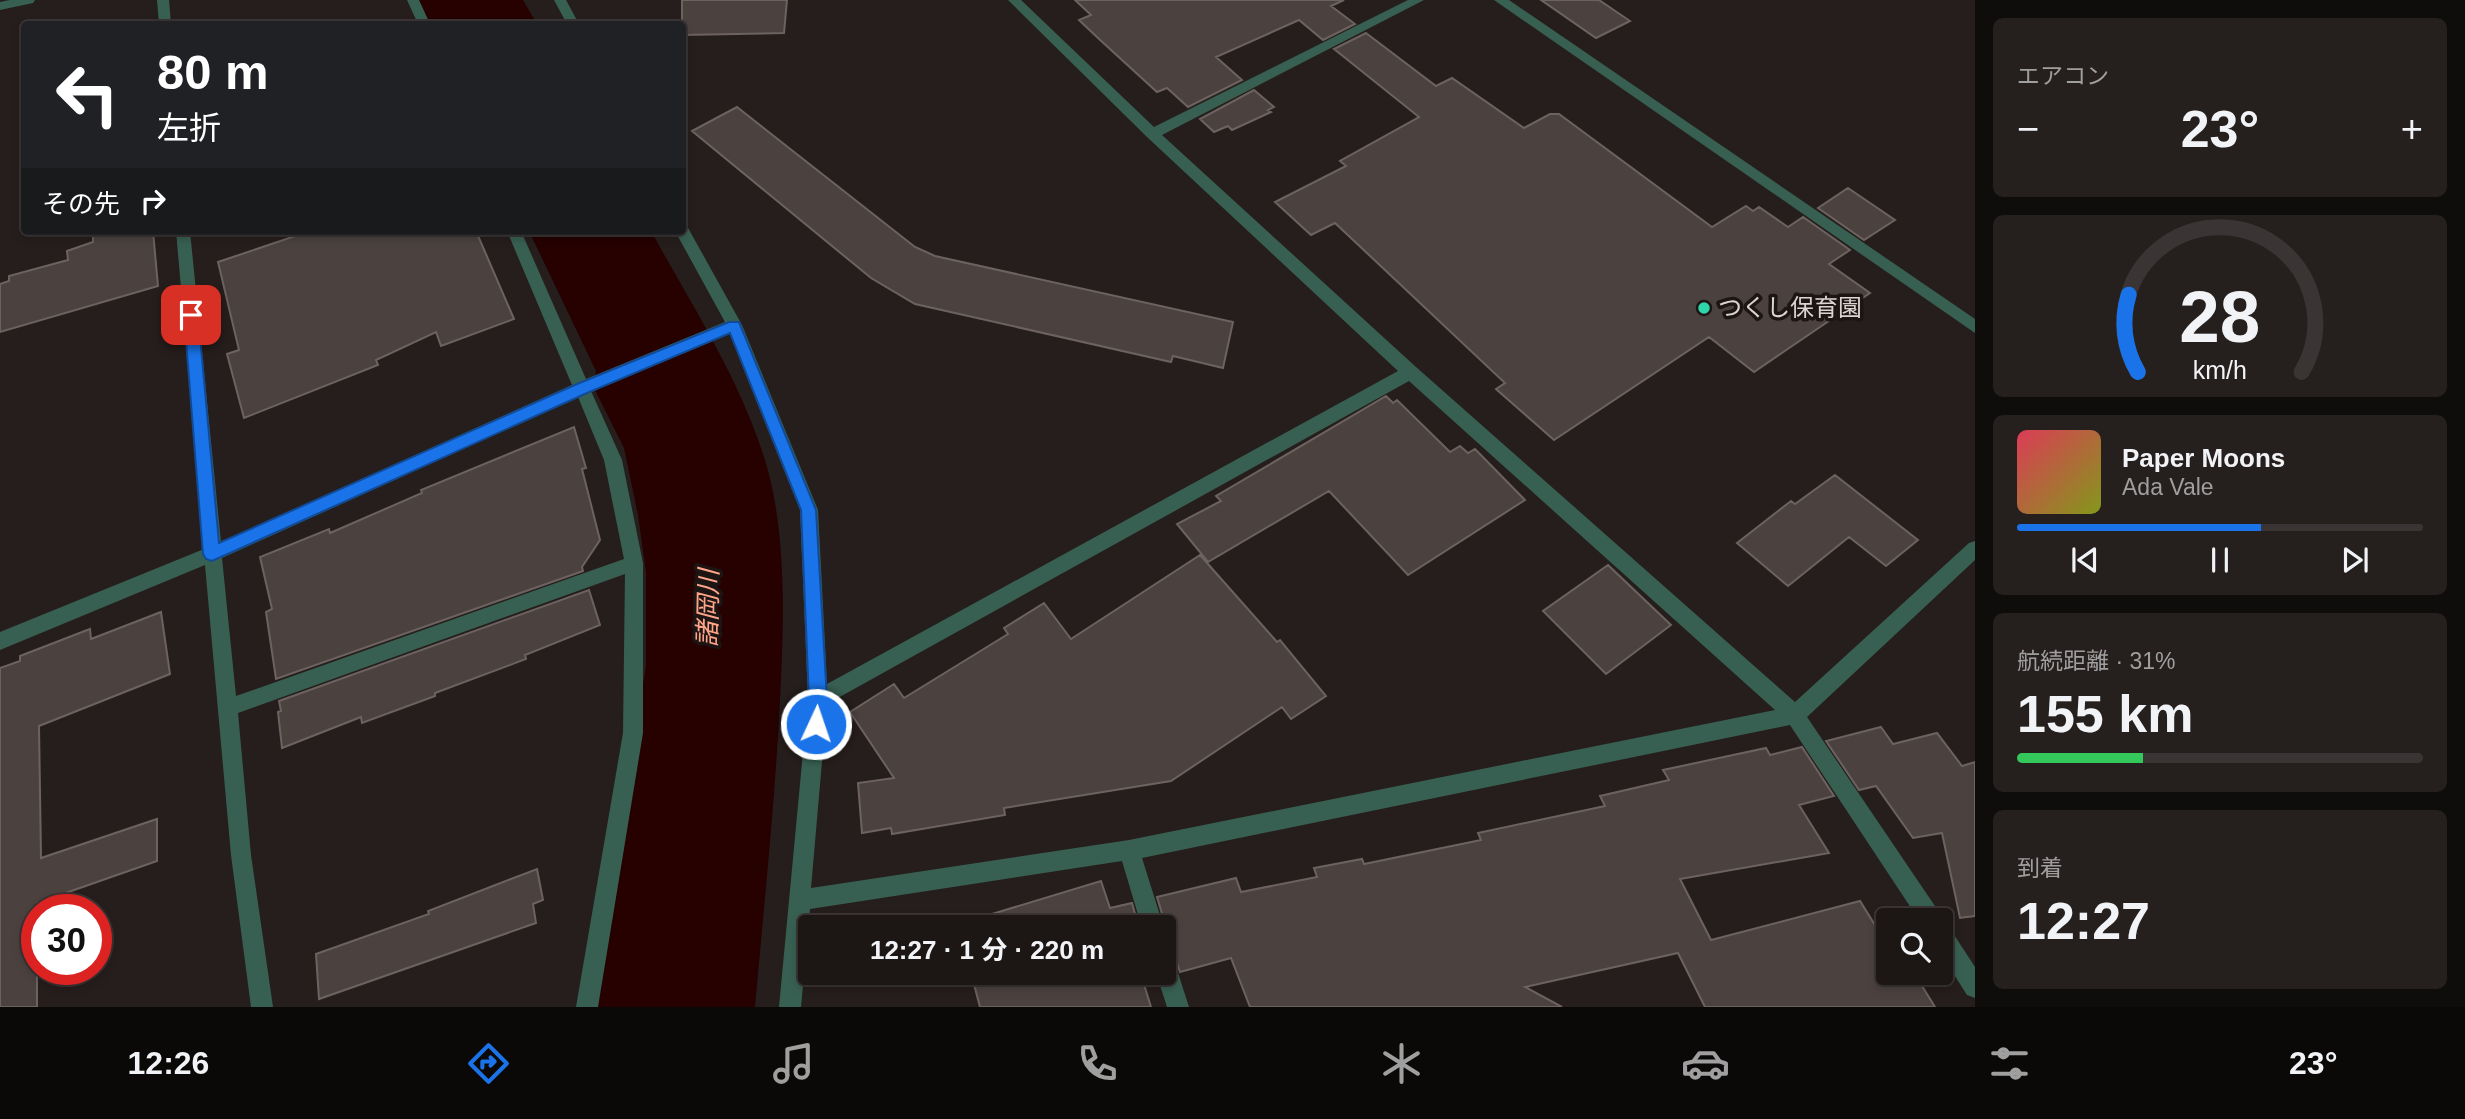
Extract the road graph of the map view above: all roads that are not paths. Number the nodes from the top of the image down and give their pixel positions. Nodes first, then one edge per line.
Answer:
1 (29, 0) edge
2 (163, 0) edge
3 (413, 0) edge
4 (560, 0) edge
5 (1014, 0) edge
6 (1418, 0) edge
7 (1500, 0) edge
8 (0, 6) edge
9 (165, 21) edge
10 (423, 21) edge
11 (571, 21) edge
12 (1152, 134) junction
13 (183, 235) edge
14 (516, 235) edge
15 (685, 235) edge
16 (734, 326) junction
17 (1975, 327) edge
18 (1410, 372) junction
19 (582, 388) junction
20 (1975, 550) edge
21 (212, 554) junction
22 (634, 563) junction
23 (0, 641) edge
24 (818, 699) junction
25 (227, 708) junction
26 (1795, 715) junction
27 (1129, 850) junction
28 (800, 900) junction
29 (1923, 908) edge
30 (1149, 915) edge
31 (1953, 953) edge
32 (1171, 985) edge
33 (1975, 987) edge
34 (262, 1007) edge
35 (587, 1007) edge
36 (790, 1007) edge
37 (1178, 1007) edge

1 - 8 street
2 - 9 street
3 - 10 street
4 - 11 street
5 - 12 street
6 - 12 street
7 - 17 street
12 - 18 street
13 - 21 street
14 - 19 street
15 - 16 street
16 - 19 street
16 - 24 street
18 - 24 street
18 - 26 street
19 - 21 street
19 - 22 street
20 - 26 street
21 - 23 street
21 - 25 street
22 - 25 street
22 - 35 street
24 - 28 street
25 - 34 street
26 - 27 street
26 - 29 street
27 - 28 street
27 - 30 street
28 - 36 street
31 - 33 street
32 - 37 street

